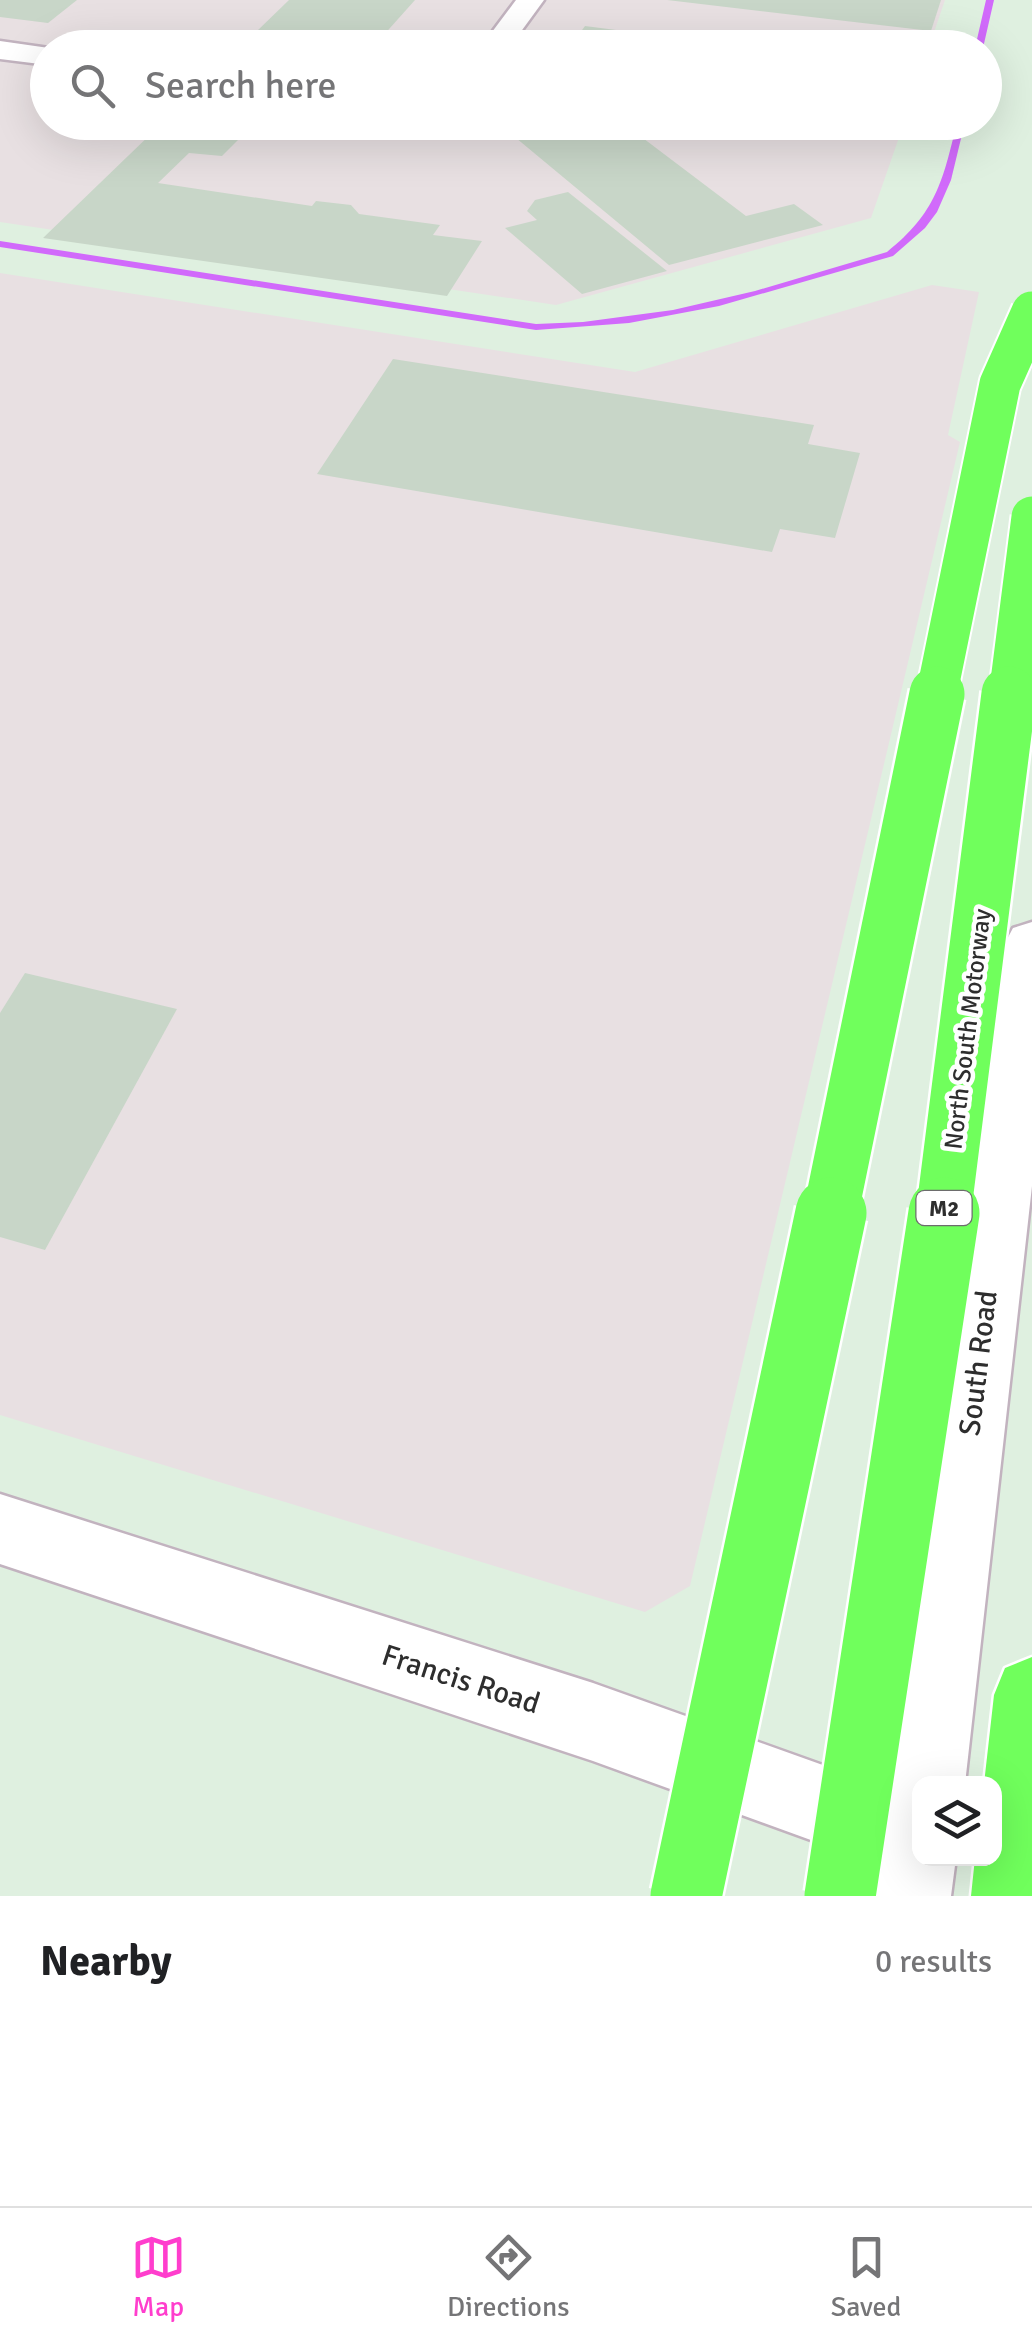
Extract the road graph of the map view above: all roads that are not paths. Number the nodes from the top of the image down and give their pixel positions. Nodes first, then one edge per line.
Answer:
1 (530, 0) edge
2 (508, 30) edge
3 (0, 50) edge
4 (30, 54) edge
5 (1032, 311) edge
6 (1032, 517) edge
7 (1032, 942) edge
8 (0, 1530) edge
9 (1032, 1695) edge
10 (926, 1776) edge
11 (912, 1834) edge
12 (686, 1896) edge
13 (840, 1896) edge
14 (1012, 1896) edge

1 - 2 street
3 - 4 street
5 - 12 highway, bridge
6 - 13 highway, North South Motorway / M2, bridge
7 - 10 street, South Road
8 - 11 street, Francis Road
9 - 14 highway

